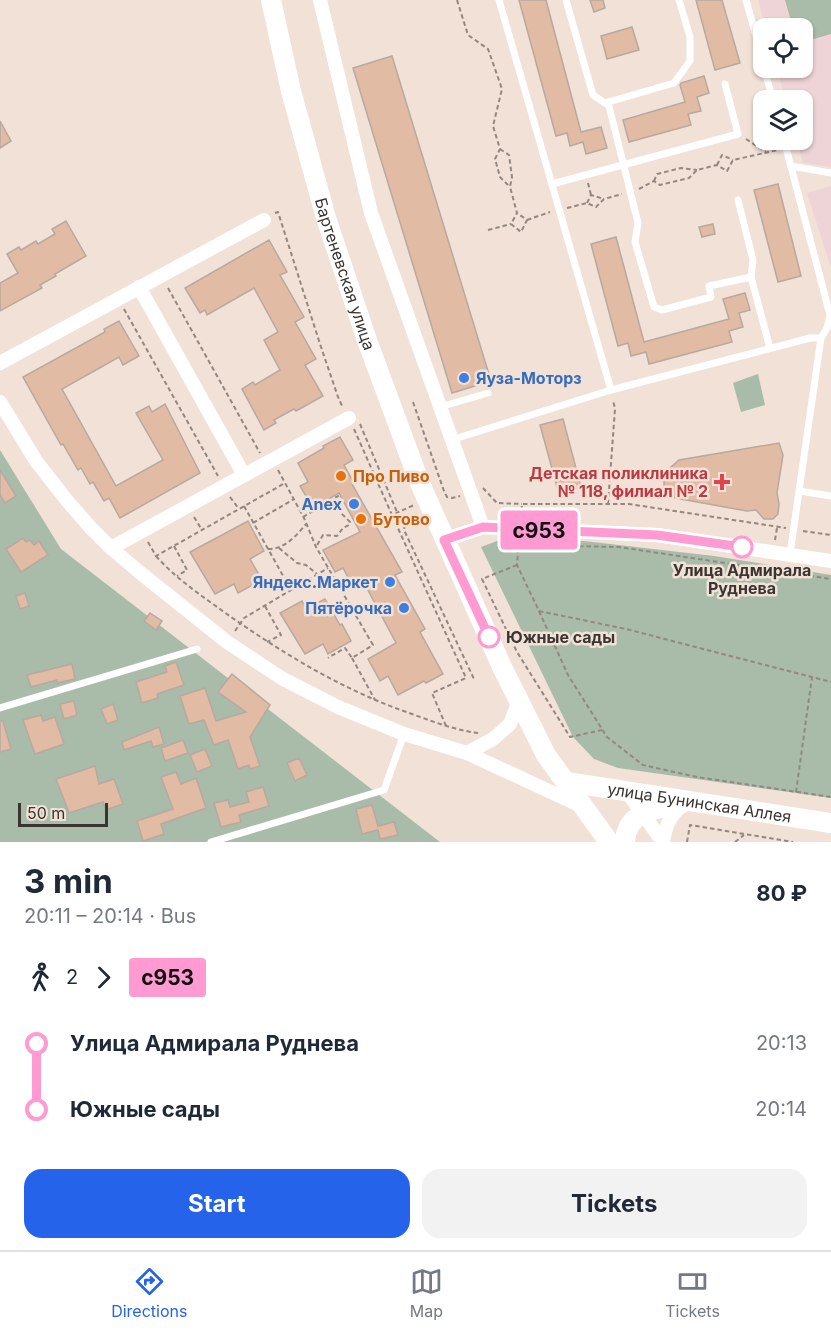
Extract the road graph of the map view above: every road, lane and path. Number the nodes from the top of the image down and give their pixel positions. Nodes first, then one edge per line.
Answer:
1 (271, 0) edge
2 (320, 0) edge
3 (457, 0) edge
4 (500, 0) edge
5 (566, 0) edge
6 (679, 0) edge
7 (746, 0) edge
8 (753, 26) edge
9 (725, 84) dead end
10 (608, 102) junction
11 (738, 134) junction
12 (500, 149) junction
13 (776, 150) edge
14 (787, 150) edge
15 (766, 152) junction
16 (733, 160) junction
17 (624, 165) junction
18 (717, 165) junction
19 (791, 166) junction
20 (697, 170) junction
21 (831, 173) edge
22 (654, 182) junction
23 (552, 184) junction
24 (510, 187) junction
25 (631, 192) junction
26 (604, 199) junction
27 (738, 200) dead end
28 (587, 203) junction
29 (560, 209) junction
30 (517, 213) junction
31 (264, 220) joint
32 (527, 220) junction
33 (511, 224) junction
34 (488, 230) dead end
35 (161, 275) junction
36 (751, 277) junction
37 (139, 287) junction
38 (118, 298) junction
39 (821, 338) junction
40 (770, 348) junction
41 (0, 363) edge
42 (611, 390) junction
43 (488, 393) dead end
44 (0, 402) edge
45 (413, 402) dead end
46 (440, 407) junction
47 (354, 420) junction
48 (451, 440) junction
49 (270, 461) junction
50 (244, 475) junction
51 (285, 483) junction
52 (223, 486) junction
53 (799, 491) junction
54 (471, 492) junction
55 (831, 495) edge
56 (294, 499) junction
57 (522, 504) junction
58 (608, 504) junction
59 (188, 506) junction
60 (244, 507) junction
61 (422, 507) junction
62 (397, 513) junction
63 (392, 514) junction
64 (303, 517) junction
65 (253, 522) junction
66 (306, 524) junction
67 (483, 527) junction
68 (520, 529) junction
69 (793, 529) junction
70 (202, 530) junction
71 (143, 531) junction
72 (831, 535) edge
73 (444, 540) junction
74 (519, 544) junction
75 (174, 546) junction
76 (316, 546) junction
77 (111, 548) junction
78 (279, 548) junction
79 (268, 549) junction
80 (790, 554) junction
81 (156, 556) junction
82 (831, 561) edge
83 (517, 565) junction
84 (328, 568) junction
85 (318, 574) junction
86 (177, 576) junction
87 (831, 579) edge
88 (291, 590) junction
89 (265, 606) junction
90 (539, 611) junction
91 (240, 623) junction
92 (227, 642) junction
93 (267, 642) junction
94 (197, 649) dead end
95 (328, 658) dead end
96 (352, 658) junction
97 (812, 677) junction
98 (474, 679) dead end
99 (831, 682) edge
100 (375, 700) junction
101 (519, 701) junction
102 (0, 708) edge
103 (447, 727) junction
104 (603, 730) junction
105 (485, 732) dead end
106 (404, 734) junction
107 (467, 753) junction
108 (567, 782) junction
109 (627, 792) junction
110 (796, 792) junction
111 (831, 797) edge
112 (689, 803) junction
113 (586, 809) junction
114 (643, 814) junction
115 (831, 823) edge
116 (745, 834) junction
117 (212, 842) edge
118 (609, 842) edge
119 (626, 842) edge
120 (663, 842) edge
121 (687, 842) edge
122 (735, 842) edge
123 (793, 842) edge

1 - 61 main road, Бартеневская улица
2 - 46 street
3 - 12 path
4 - 23 lane
5 - 10 lane
6 - 10 lane
7 - 8 lane
9 - 11 lane
10 - 17 lane
11 - 15 path
11 - 17 lane
12 - 24 path
12 - 24 path
13 - 15 path
14 - 19 lane
15 - 16 path
16 - 18 path
16 - 18 path
17 - 23 lane
17 - 25 lane
18 - 20 path
19 - 21 lane
19 - 39 lane
20 - 22 path
20 - 22 path
22 - 25 path
23 - 29 lane
24 - 30 path
25 - 26 path
25 - 36 lane
26 - 28 path
26 - 28 path
27 - 36 lane
28 - 29 path
29 - 32 path
29 - 42 lane
30 - 32 path
30 - 33 path
31 - 35 street
31 - 47 path
32 - 33 path
33 - 34 path
35 - 37 street
35 - 49 path
36 - 40 lane
37 - 38 street
37 - 50 street
38 - 41 street
38 - 52 path
39 - 40 lane
39 - 53 lane
40 - 42 lane
42 - 48 lane
42 - 58 path
43 - 46 lane
44 - 77 street
45 - 54 path
46 - 48 street
47 - 49 street
47 - 62 path
47 - 63 path
48 - 54 street
49 - 50 street
49 - 51 path
50 - 52 street
51 - 56 path
51 - 60 path
52 - 59 street
53 - 55 lane
53 - 69 lane
54 - 57 path
54 - 67 street
56 - 64 path
56 - 65 path
57 - 58 path
57 - 68 path
58 - 69 path
59 - 70 path
59 - 71 street
60 - 65 path
60 - 70 path
61 - 62 path
61 - 73 main road, Бартеневская улица
61 - 98 path
62 - 63 path
63 - 103 path
64 - 66 path
64 - 76 path
65 - 79 path
66 - 76 path
66 - 78 path
67 - 68 street
67 - 73 street
68 - 74 path
68 - 80 street
69 - 72 path
69 - 80 lane
70 - 75 path
71 - 77 street
71 - 81 path
73 - 101 main road, Бартеневская улица
74 - 83 path
74 - 87 path
75 - 81 path
75 - 86 path
76 - 84 path
77 - 92 street
78 - 79 path
78 - 85 path
79 - 88 path
80 - 82 street
81 - 86 path
83 - 90 path
83 - 104 path
84 - 85 path
84 - 96 path
85 - 88 path
86 - 91 path
88 - 89 path
89 - 91 path
89 - 93 path
90 - 97 path
90 - 104 path
91 - 92 path
91 - 93 path
92 - 106 street
93 - 100 path
94 - 102 lane
95 - 96 path
96 - 100 path
97 - 99 path
97 - 110 path
100 - 103 path
101 - 107 street
101 - 108 main road, Бартеневская улица
103 - 105 path
104 - 110 path
106 - 107 street
106 - 117 lane
107 - 113 street
108 - 109 main road, улица Бунинская Аллея
108 - 113 main road, Бартеневская улица
109 - 112 main road, улица Бунинская Аллея
109 - 114 street
110 - 111 path
112 - 114 main road
112 - 115 main road, улица Бунинская Аллея
112 - 120 street
113 - 118 main road, Бартеневская улица
114 - 119 main road
114 - 120 street
116 - 121 path
116 - 122 path
116 - 123 path

